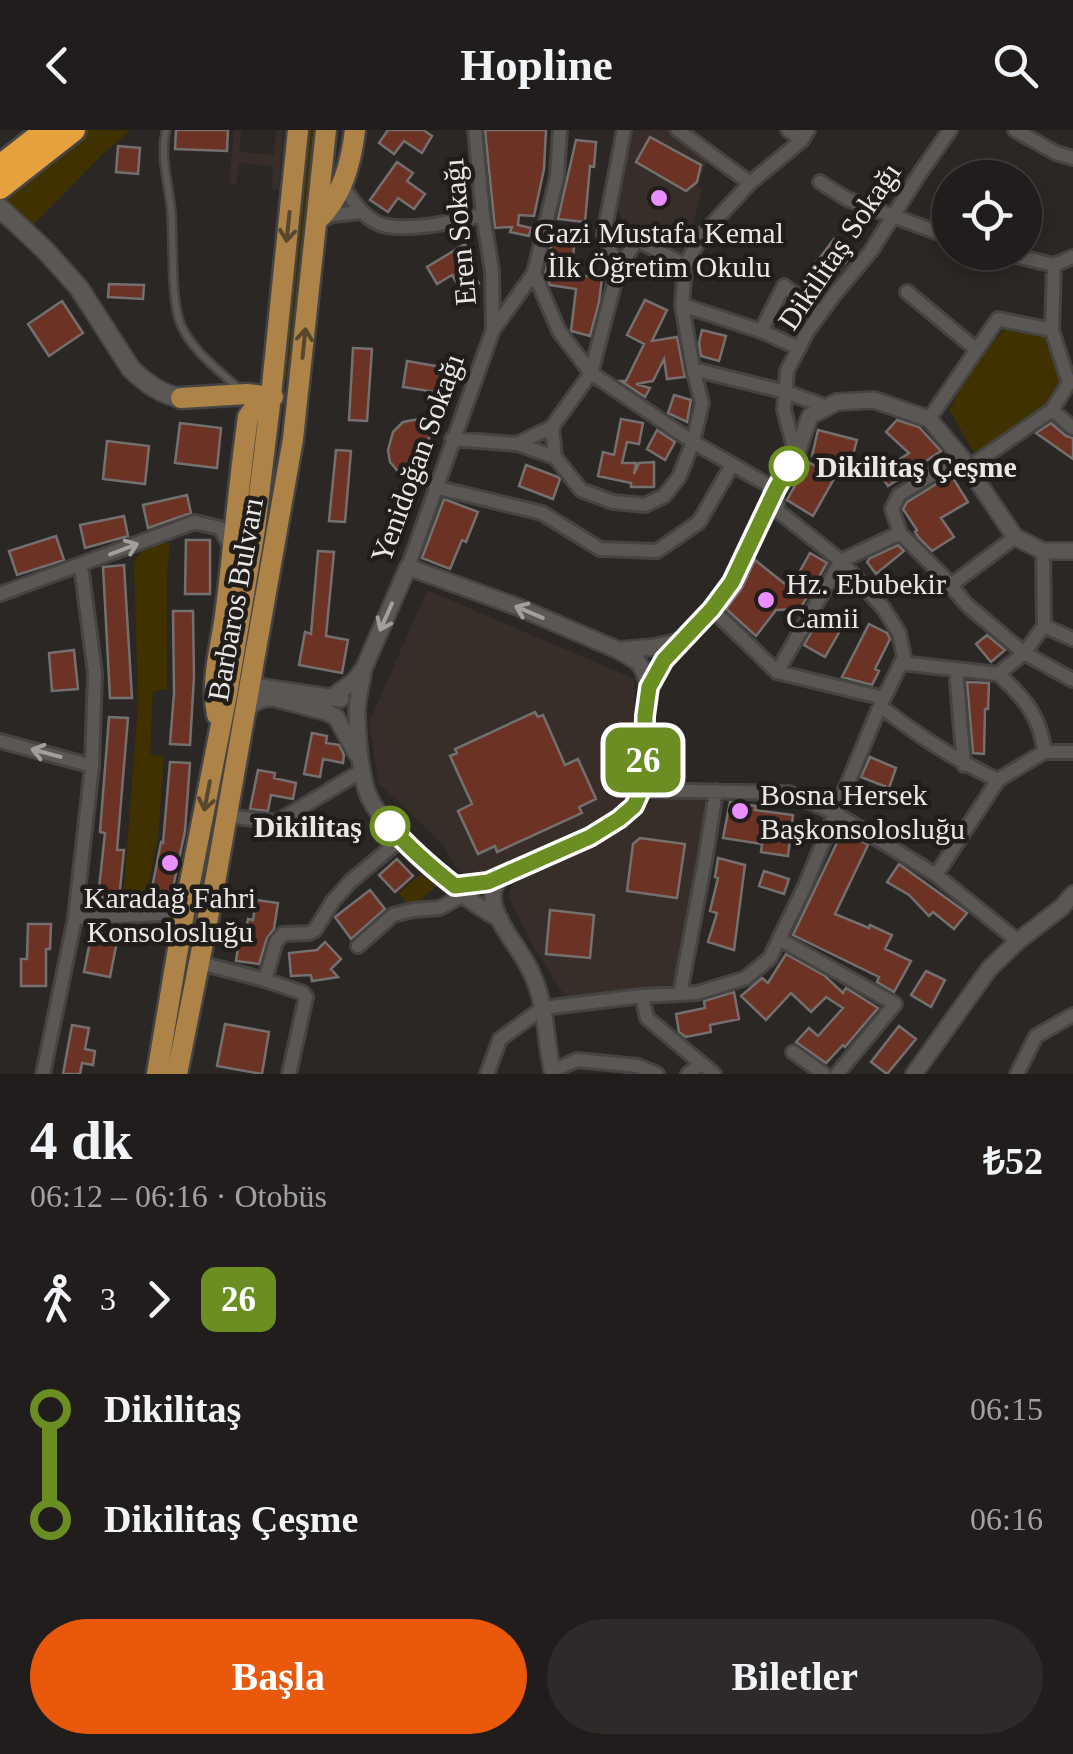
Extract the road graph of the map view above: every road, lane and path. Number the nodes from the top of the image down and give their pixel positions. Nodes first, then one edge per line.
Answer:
1 (46, 130) edge
2 (74, 130) edge
3 (166, 130) edge
4 (298, 130) edge
5 (326, 130) edge
6 (355, 130) edge
7 (475, 130) edge
8 (560, 130) edge
9 (624, 130) edge
10 (678, 130) edge
11 (788, 130) edge
12 (950, 130) edge
13 (1015, 130) edge
14 (805, 135) edge
15 (1073, 158) edge
16 (0, 166) edge
17 (820, 182) dead end
18 (750, 183) junction
19 (342, 184) junction
20 (0, 188) edge
21 (0, 208) edge
22 (361, 212) junction
23 (483, 214) junction
24 (893, 217) junction
25 (317, 221) junction
26 (932, 230) edge
27 (1073, 257) edge
28 (1042, 262) edge
29 (1054, 265) junction
30 (685, 266) junction
31 (618, 269) junction
32 (534, 273) junction
33 (907, 292) dead end
34 (682, 306) junction
35 (821, 313) junction
36 (492, 330) junction
37 (1052, 330) junction
38 (761, 331) junction
39 (799, 348) junction
40 (977, 350) junction
41 (693, 369) junction
42 (591, 373) junction
43 (786, 392) junction
44 (241, 394) junction
45 (271, 396) junction
46 (181, 398) junction
47 (828, 407) junction
48 (1052, 410) junction
49 (248, 416) junction
50 (930, 419) junction
51 (552, 427) junction
52 (1073, 428) edge
53 (452, 439) junction
54 (693, 442) junction
55 (517, 444) junction
56 (796, 455) junction
57 (555, 458) junction
58 (965, 462) junction
59 (732, 465) junction
60 (436, 487) junction
61 (776, 489) junction
62 (282, 508) junction
63 (900, 533) junction
64 (1015, 537) junction
65 (1044, 551) junction
66 (1073, 551) edge
67 (233, 552) junction
68 (841, 561) junction
69 (81, 566) junction
70 (408, 567) junction
71 (950, 585) junction
72 (0, 594) edge
73 (712, 609) junction
74 (230, 624) junction
75 (260, 626) junction
76 (1044, 626) junction
77 (1073, 639) edge
78 (683, 640) junction
79 (618, 650) junction
80 (1024, 652) junction
81 (254, 660) junction
82 (901, 664) junction
83 (364, 668) junction
84 (956, 670) junction
85 (778, 672) junction
86 (998, 674) junction
87 (1073, 680) edge
88 (249, 685) junction
89 (649, 687) junction
90 (286, 689) junction
91 (227, 694) junction
92 (331, 698) junction
93 (882, 702) junction
94 (356, 709) junction
95 (244, 717) junction
96 (220, 730) junction
97 (0, 742) edge
98 (1044, 752) junction
99 (1072, 754) edge
100 (964, 765) junction
101 (92, 766) junction
102 (362, 770) junction
103 (998, 780) junction
104 (644, 790) junction
105 (716, 791) junction
106 (835, 814) junction
107 (227, 816) junction
108 (402, 839) junction
109 (936, 874) junction
110 (501, 876) junction
111 (459, 891) junction
112 (1070, 901) edge
113 (184, 914) junction
114 (75, 918) junction
115 (500, 919) junction
116 (779, 938) junction
117 (1018, 942) junction
118 (358, 946) dead end
119 (200, 963) junction
120 (264, 980) junction
121 (680, 994) junction
122 (642, 996) junction
123 (544, 1008) junction
124 (1073, 1015) edge
125 (792, 1052) dead end
126 (701, 1064) junction
127 (552, 1072) edge
128 (43, 1074) edge
129 (158, 1074) edge
130 (177, 1074) edge
131 (288, 1074) edge
132 (487, 1074) edge
133 (657, 1074) edge
134 (688, 1074) edge
135 (714, 1074) edge
136 (824, 1074) edge
137 (838, 1074) edge
138 (914, 1074) edge
139 (1017, 1074) edge

1 - 16 highway
2 - 20 highway
3 - 44 lane
4 -> 45 main road, Barbaros Bulvarı
5 - 25 main road, Barbaros Bulvarı
6 - 19 main road
7 - 23 street, Eren Sokağı
8 - 32 street
9 - 31 street
10 - 18 street
11 - 14 street
12 - 24 street, Dikilitaş Sokağı
13 - 15 street
14 - 18 street
17 - 24 street
18 - 30 street
19 - 22 street
19 - 25 main road
21 - 46 main road
22 - 23 street
22 - 25 street
23 - 36 street, Eren Sokağı
24 - 26 street
24 - 35 street, Dikilitaş Sokağı
62 -> 25 main road, Barbaros Bulvarı
27 - 29 street
28 - 29 street
29 - 37 street
30 - 31 street
30 - 34 street
31 - 42 street
32 - 36 street, Yenidoğan Sokağı
32 - 42 street
33 - 40 street
34 - 38 street
34 - 41 street
35 - 38 street
35 - 39 street, Dikilitaş Sokağı
36 - 53 street, Yenidoğan Sokağı
37 - 40 street
37 - 48 street
38 - 39 street
39 - 43 street, Dikilitaş Sokağı
40 - 50 street
41 - 43 street
41 - 54 street
42 - 51 street
42 - 54 street
43 - 47 street
43 - 56 street, Dikilitaş Sokağı
44 - 45 main road
44 - 46 main road
45 - 49 main road
45 - 62 main road
45 - 74 main road, Barbaros Bulvarı
46 - 49 main road
47 - 50 street
47 - 56 street
48 - 52 street
48 - 58 street
49 - 67 main road
50 - 58 street
51 - 55 street
51 - 57 street
53 - 55 street
53 - 60 street, Yenidoğan Sokağı
54 - 57 street
54 - 59 street
55 - 57 street
56 - 61 street
58 - 63 street
58 - 64 street
59 - 60 street
59 - 61 street
60 - 70 street, Yenidoğan Sokağı
61 - 68 street
61 - 73 street
62 - 75 main road, Barbaros Bulvarı
63 - 68 street
63 - 71 street
64 - 65 street
64 - 71 street
65 - 66 street
65 - 76 street
69 -> 67 street
67 - 74 main road
68 - 82 street
68 - 85 street
69 - 72 street
69 - 101 street
79 -> 70 street
70 -> 83 street, Yenidoğan Sokağı
71 - 80 street
73 - 78 street
73 - 85 street
74 - 75 main road
74 - 91 main road, Barbaros Bulvarı
74 - 96 main road
75 - 81 main road, Barbaros Bulvarı
76 - 77 street
76 - 80 street
78 - 79 street
78 - 89 street
79 - 89 street
80 - 86 street
80 - 87 street
81 - 88 main road, Barbaros Bulvarı
81 - 90 street
82 - 84 street
82 - 93 street
83 - 92 street
83 - 94 street
84 - 86 street
84 - 100 street
85 - 93 street
86 - 98 street
88 - 90 street
88 - 91 main road
88 - 95 main road, Barbaros Bulvarı
89 - 104 street
90 - 92 street
91 - 96 main road, Barbaros Bulvarı
92 - 94 street
93 - 100 street
93 - 106 street
94 - 102 street
95 - 102 street
95 - 107 main road, Barbaros Bulvarı
96 -> 113 main road, Barbaros Bulvarı
101 -> 97 street
98 - 99 street
98 - 103 street
100 - 103 street
101 - 114 street
102 - 107 street
102 - 108 street
103 - 109 street
104 - 105 street
104 - 110 street
105 - 106 street
105 - 121 street
106 - 109 street
106 - 116 street
107 - 119 main road, Barbaros Bulvarı
108 - 111 street
108 - 120 street
109 - 117 street
110 - 111 street
110 - 115 street
111 - 115 street
111 - 118 street
112 - 117 street
113 - 114 street
113 - 129 main road, Barbaros Bulvarı
114 - 128 street
115 - 123 street
116 - 121 street
116 - 137 street
117 - 138 street
119 - 120 street
119 - 130 main road, Barbaros Bulvarı
120 - 131 street
121 - 122 street
122 - 123 street
122 - 126 street
123 - 127 street
123 - 132 street
124 - 139 street
125 - 136 street
126 - 134 street
126 - 135 street
127 - 133 street

